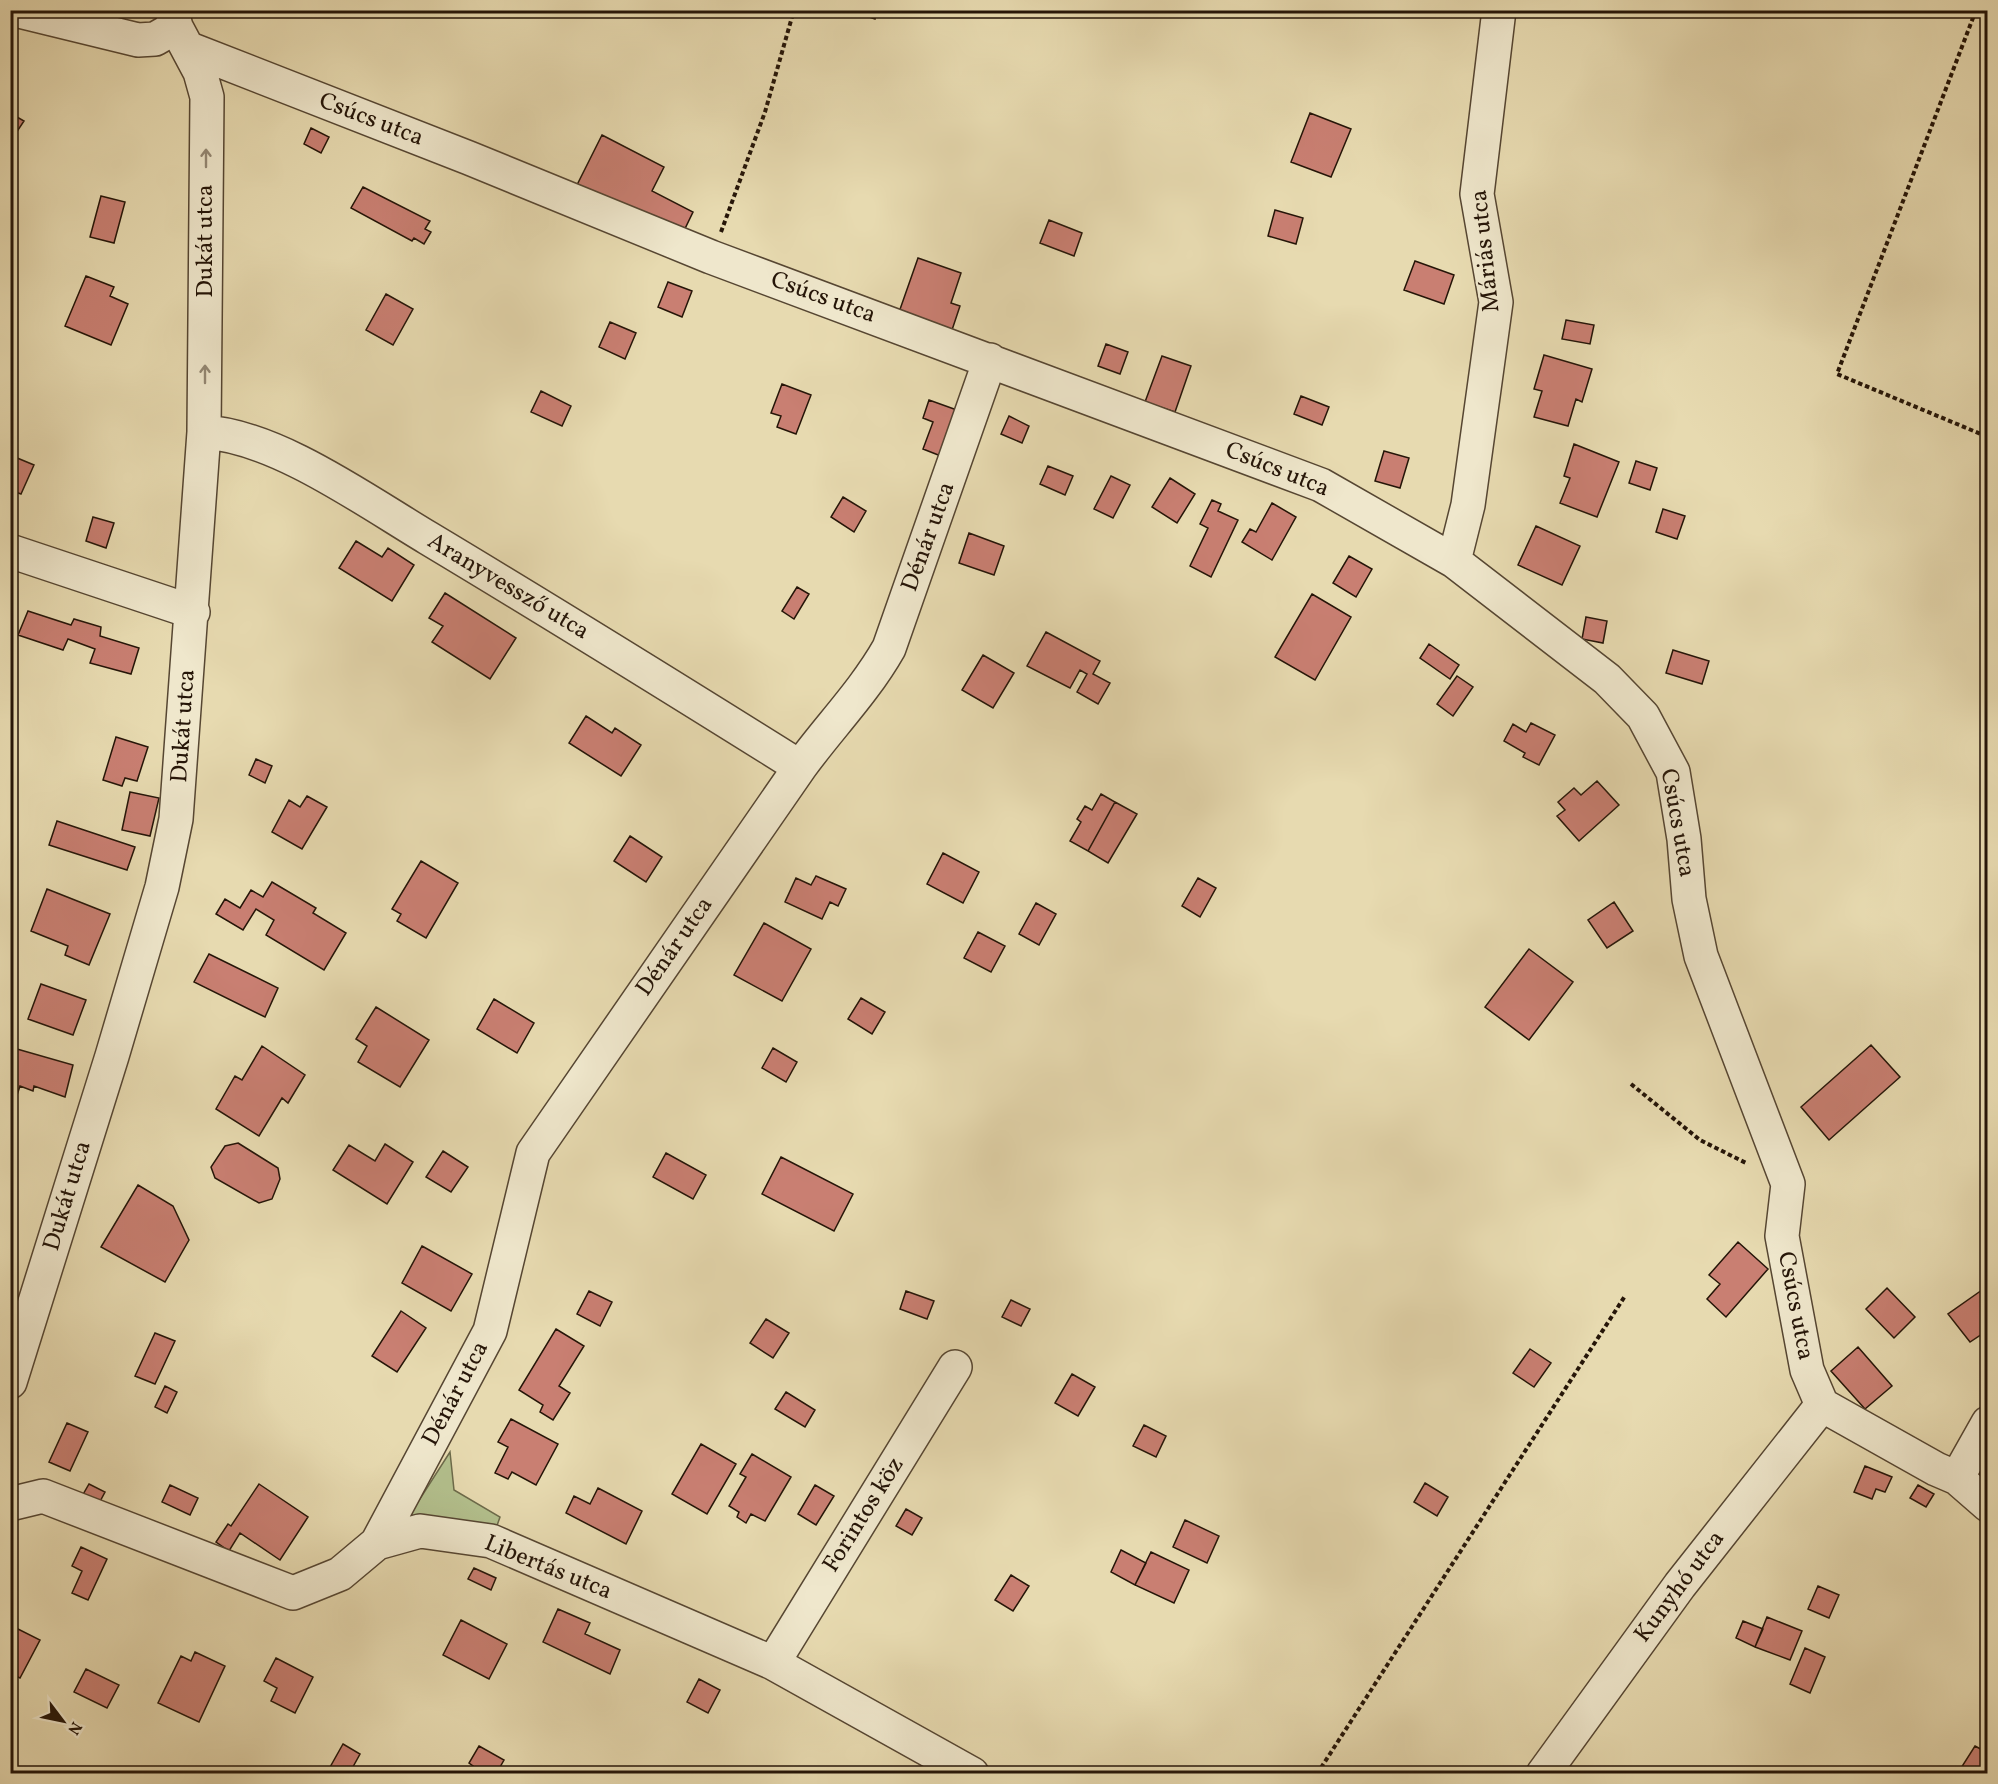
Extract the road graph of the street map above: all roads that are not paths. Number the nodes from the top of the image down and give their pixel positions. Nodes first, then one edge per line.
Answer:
1 (15, 10) edge
2 (1499, 10) edge
3 (179, 29) edge
4 (990, 360) junction
5 (204, 432) junction
6 (10, 551) edge
7 (1454, 561) junction
8 (193, 612) junction
9 (800, 767) junction
10 (955, 1367) dead end
11 (10, 1382) edge
12 (1822, 1405) junction
13 (1988, 1423) edge
14 (1957, 1478) junction
15 (10, 1504) edge
16 (1988, 1505) edge
17 (377, 1543) junction
18 (773, 1663) junction
19 (972, 1773) edge
20 (1543, 1773) edge

1 - 3 street
2 - 7 street, Máriás utca
3 - 4 street, Csúcs utca
5 -> 3 street, Dukát utca
4 - 7 street, Csúcs utca
4 - 9 street, Dénár utca
5 - 8 street, Dukát utca
5 - 9 street, Aranyvessző utca
6 - 8 street
7 - 12 street, Csúcs utca
8 - 11 street, Dukát utca
9 - 17 street, Dénár utca
10 - 18 street, Forintos köz
12 - 14 street
12 - 20 street, Kunyhó utca
13 - 14 street
14 - 16 street
15 - 17 street, Libertás utca
17 - 18 street, Libertás utca
18 - 19 street, Libertás utca

